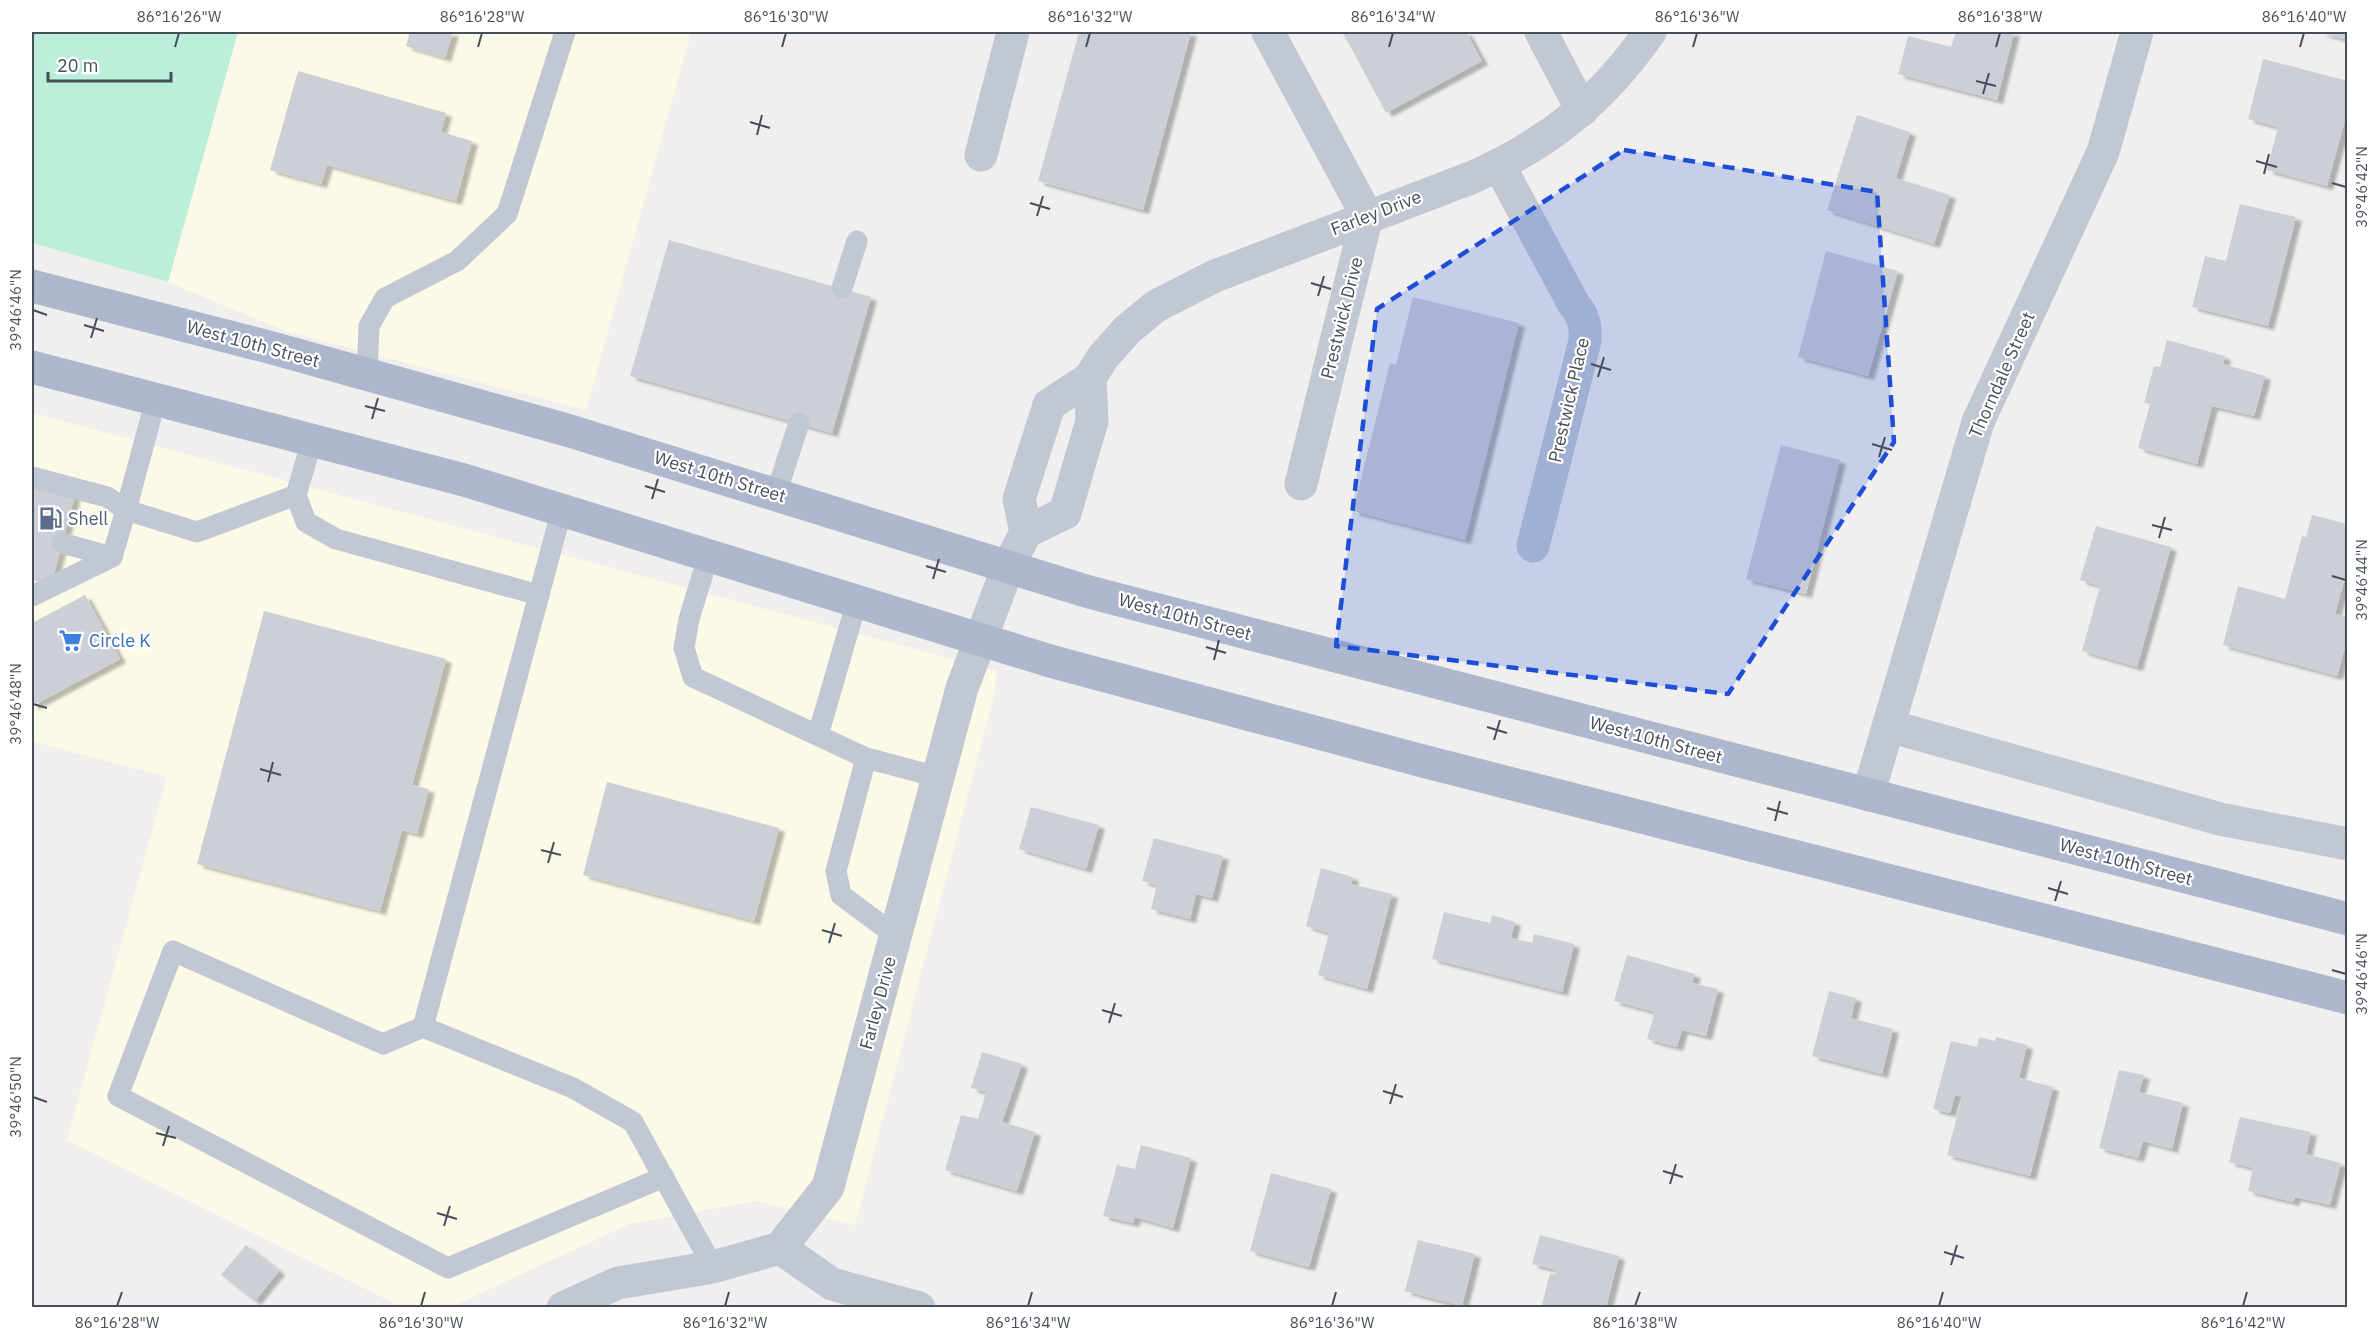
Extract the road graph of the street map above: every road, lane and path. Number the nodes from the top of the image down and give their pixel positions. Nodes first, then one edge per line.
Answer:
1 (565, 32) edge
2 (1013, 32) edge
3 (1268, 32) edge
4 (1541, 32) edge
5 (1650, 32) edge
6 (2137, 32) edge
7 (1582, 110) junction
8 (981, 155) dead end
9 (1499, 165) junction
10 (1367, 216) junction
11 (857, 241) dead end
12 (32, 286) edge
13 (842, 288) dead end
14 (32, 367) edge
15 (367, 375) junction
16 (1090, 378) junction
17 (156, 399) junction
18 (799, 423) dead end
19 (312, 441) junction
20 (32, 477) edge
21 (1300, 484) dead end
22 (776, 494) junction
23 (296, 495) junction
24 (562, 509) junction
25 (126, 510) junction
26 (1026, 532) junction
27 (62, 543) dead end
28 (1533, 546) dead end
29 (709, 554) junction
30 (112, 557) junction
31 (1008, 567) junction
32 (32, 596) edge
33 (539, 596) junction
34 (857, 601) junction
35 (980, 639) junction
36 (1889, 726) junction
37 (818, 735) junction
38 (866, 758) junction
39 (938, 777) junction
40 (1868, 795) junction
41 (2348, 844) edge
42 (2348, 919) edge
43 (896, 936) junction
44 (2348, 998) edge
45 (423, 1028) junction
46 (664, 1178) junction
47 (780, 1248) junction
48 (713, 1267) junction
49 (563, 1308) edge
50 (919, 1308) edge

1 - 15 lane
2 - 8 street
3 - 10 street
4 - 7 street
5 - 7 street, Farley Drive
6 - 36 street, Thorndale Street
7 - 9 street, Farley Drive
9 - 10 street, Farley Drive
9 - 28 street, Prestwick Place
10 - 16 street, Farley Drive
10 - 21 street, Prestwick Drive
11 - 13 lane
12 - 15 main road, West 10th Street
14 - 17 main road
15 - 22 main road, West 10th Street
16 - 26 street, Farley Drive
16 - 26 street
17 - 19 main road
17 - 25 lane
18 - 22 lane
19 - 23 lane
19 - 24 main road
20 - 25 lane
22 - 31 main road, West 10th Street
23 - 25 lane
23 - 33 lane
24 - 29 main road
24 - 33 lane
25 - 30 lane
26 - 31 street, Farley Drive
27 - 30 lane
29 - 34 main road
29 - 37 lane
30 - 32 lane
31 - 35 street, Farley Drive
31 - 40 main road, West 10th Street
33 - 45 lane
34 - 35 main road
34 - 37 lane
35 - 39 street, Farley Drive
35 - 44 main road
36 - 40 street, Thorndale Street
36 - 41 street
37 - 38 lane
38 - 39 lane
38 - 43 lane
39 - 43 street, Farley Drive
40 - 42 main road, West 10th Street
43 - 47 street, Farley Drive
45 - 46 lane
45 - 46 lane
46 - 48 lane
47 - 48 street
47 - 50 street
48 - 49 street

